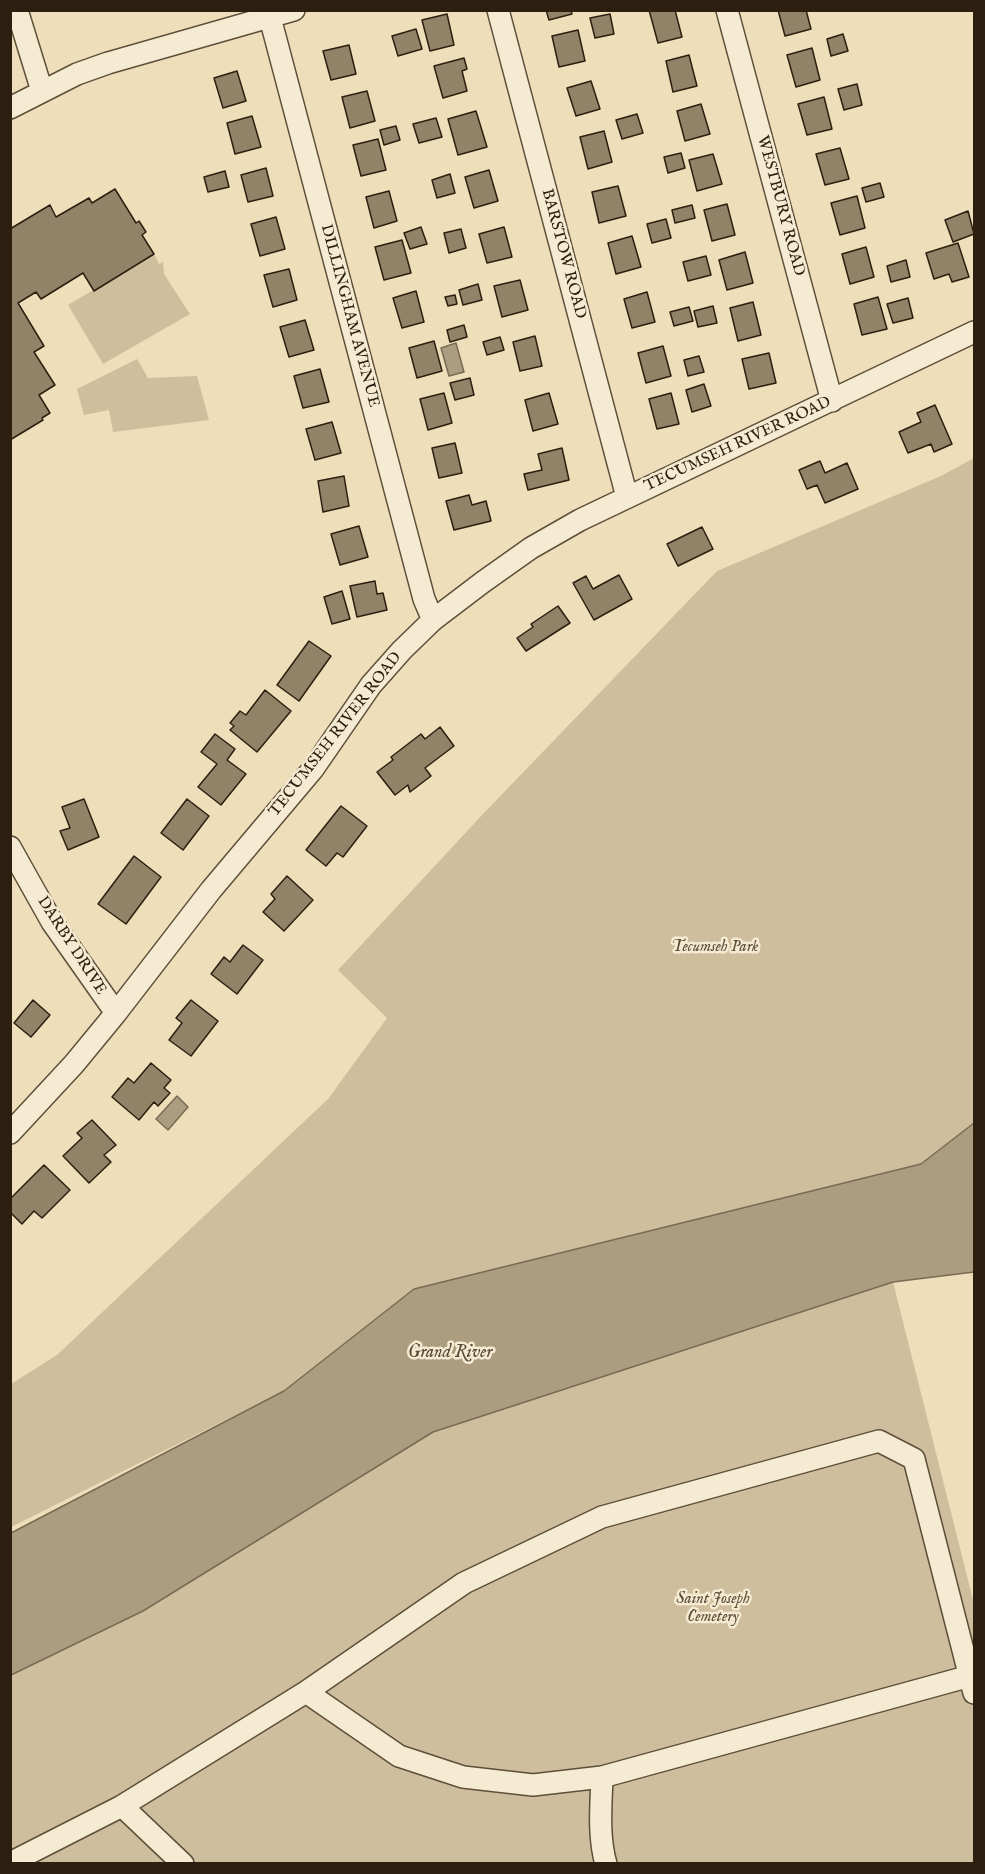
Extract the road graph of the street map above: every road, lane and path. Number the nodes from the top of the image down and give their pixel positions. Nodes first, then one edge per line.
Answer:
1 (17, 10) edge
2 (294, 10) edge
3 (498, 10) edge
4 (727, 10) edge
5 (269, 14) edge
6 (42, 91) junction
7 (10, 108) edge
8 (975, 332) edge
9 (832, 401) junction
10 (627, 497) junction
11 (433, 620) junction
12 (10, 847) edge
13 (116, 1013) junction
14 (10, 1133) edge
15 (972, 1684) edge
16 (306, 1692) junction
17 (602, 1777) junction
18 (122, 1806) junction
19 (10, 1863) edge
20 (183, 1863) edge
21 (606, 1863) edge

1 - 6 street
2 - 5 street
3 - 10 street, BARSTOW ROAD
4 - 9 street, WESTBURY ROAD
5 - 6 street
5 - 11 street, DILLINGHAM AVENUE
6 - 7 street
8 - 9 street, TECUMSEH RIVER ROAD
9 - 10 street, TECUMSEH RIVER ROAD
10 - 11 street, TECUMSEH RIVER ROAD
11 - 13 street, TECUMSEH RIVER ROAD
12 - 13 street, DARBY DRIVE
13 - 14 street, TECUMSEH RIVER ROAD
15 - 16 street
15 - 17 street
16 - 17 street
16 - 18 street
17 - 21 street
18 - 19 street
18 - 20 street

